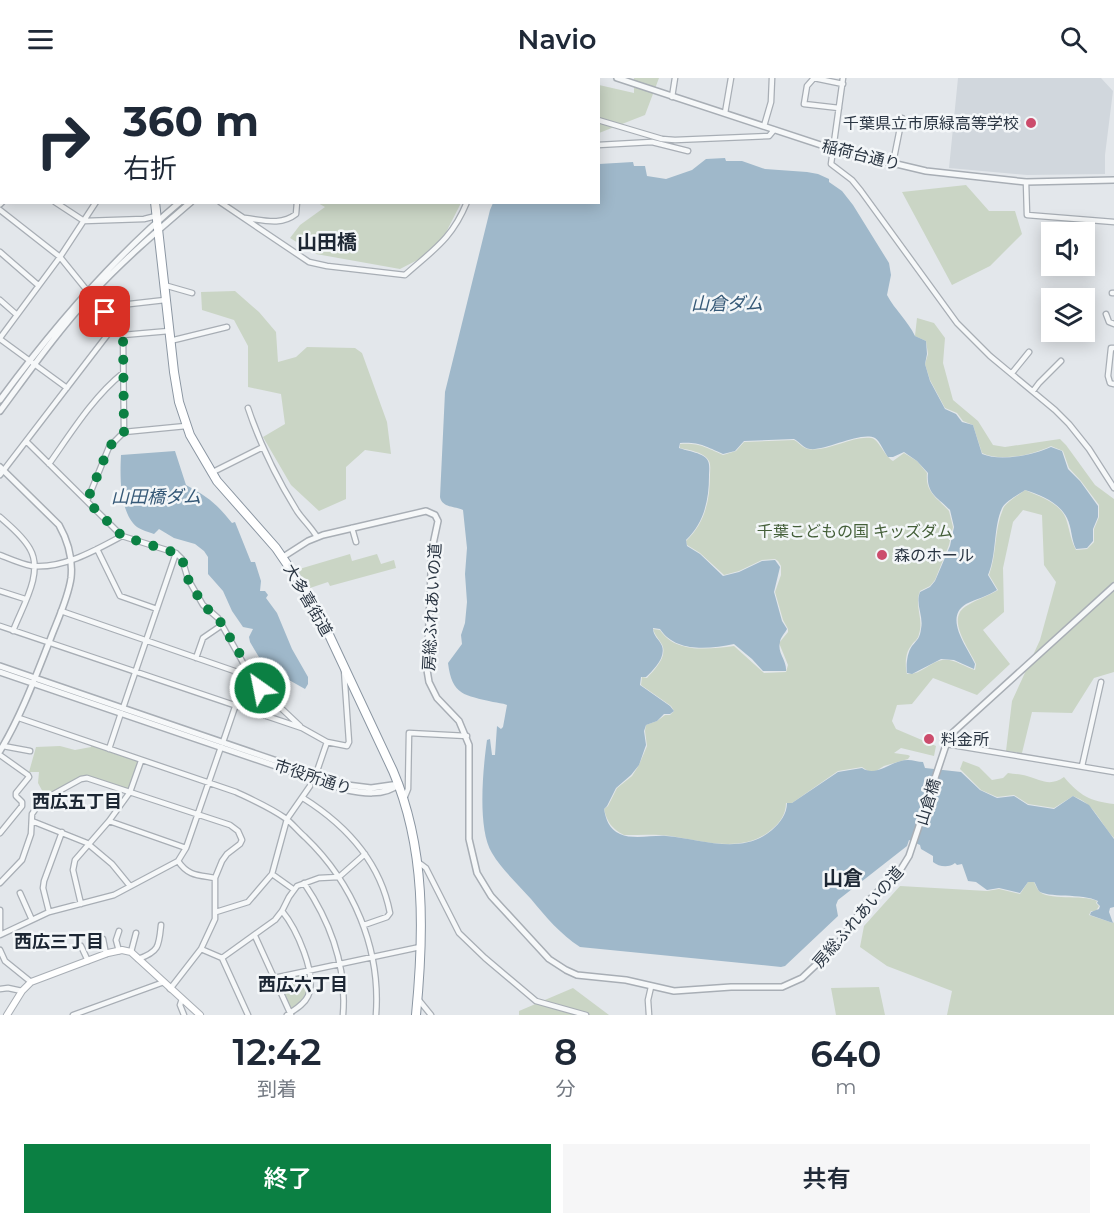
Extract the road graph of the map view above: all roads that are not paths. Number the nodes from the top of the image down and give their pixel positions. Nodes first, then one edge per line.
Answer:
1 (617, 78) edge
2 (675, 78) edge
3 (731, 78) edge
4 (772, 78) edge
5 (843, 81) edge
6 (672, 97) junction
7 (839, 108) junction
8 (725, 113) junction
9 (902, 118) dead end
10 (600, 121) edge
11 (764, 126) junction
12 (774, 130) junction
13 (600, 145) edge
14 (833, 149) junction
15 (688, 151) dead end
16 (893, 163) junction
17 (1114, 180) edge
18 (1026, 182) junction
19 (58, 204) edge
20 (95, 204) edge
21 (155, 204) edge
22 (178, 204) edge
23 (188, 204) edge
24 (223, 204) edge
25 (297, 204) edge
26 (466, 204) edge
27 (0, 210) edge
28 (245, 218) junction
29 (84, 221) junction
30 (1114, 222) edge
31 (157, 223) junction
32 (0, 252) edge
33 (60, 257) junction
34 (38, 285) junction
35 (164, 285) junction
36 (89, 293) junction
37 (192, 293) dead end
38 (0, 300) edge
39 (165, 300) junction
40 (105, 312) junction
41 (1106, 314) dead end
42 (17, 315) junction
43 (1114, 324) edge
44 (115, 325) junction
45 (227, 327) dead end
46 (169, 331) junction
47 (123, 335) junction
48 (0, 338) edge
49 (170, 341) junction
50 (1114, 348) edge
51 (1029, 352) dead end
52 (1061, 361) dead end
53 (32, 362) junction
54 (123, 373) junction
55 (1012, 373) junction
56 (1114, 384) edge
57 (67, 388) junction
58 (1033, 391) junction
59 (0, 400) edge
60 (248, 408) dead end
61 (0, 411) edge
62 (186, 426) junction
63 (124, 432) junction
64 (26, 441) junction
65 (263, 447) junction
66 (49, 464) junction
67 (1, 471) edge
68 (211, 473) junction
69 (1114, 476) edge
70 (1108, 477) junction
71 (1114, 488) edge
72 (87, 501) junction
73 (0, 517) edge
74 (352, 528) junction
75 (122, 536) junction
76 (317, 537) junction
77 (356, 542) dead end
78 (97, 549) junction
79 (176, 553) junction
80 (0, 555) edge
81 (283, 557) junction
82 (71, 560) junction
83 (35, 566) junction
84 (1114, 586) edge
85 (0, 591) edge
86 (25, 599) junction
87 (157, 609) junction
88 (61, 611) junction
89 (222, 624) junction
90 (0, 626) edge
91 (13, 631) junction
92 (146, 640) junction
93 (49, 643) junction
94 (196, 658) junction
95 (344, 665) junction
96 (0, 666) edge
97 (0, 672) edge
98 (135, 672) junction
99 (246, 675) junction
100 (34, 681) junction
101 (1101, 682) dead end
102 (236, 705) junction
103 (122, 711) junction
104 (19, 718) junction
105 (302, 728) junction
106 (467, 736) junction
107 (327, 741) junction
108 (946, 744) junction
109 (222, 745) junction
110 (109, 749) junction
111 (1, 750) edge
112 (30, 751) dead end
113 (141, 761) junction
114 (1082, 766) junction
115 (1114, 772) edge
116 (316, 774) junction
117 (208, 783) junction
118 (399, 784) junction
119 (310, 786) dead end
120 (130, 792) junction
121 (303, 798) junction
122 (404, 799) junction
123 (196, 816) junction
124 (287, 819) junction
125 (0, 821) edge
126 (32, 821) junction
127 (109, 821) junction
128 (5, 826) junction
129 (62, 832) junction
130 (0, 833) edge
131 (87, 843) junction
132 (914, 844) joint
133 (186, 848) junction
134 (365, 854) junction
135 (178, 861) junction
136 (418, 862) junction
137 (272, 874) junction
138 (339, 877) junction
139 (215, 878) junction
140 (0, 883) edge
141 (304, 883) junction
142 (130, 886) junction
143 (294, 889) junction
144 (20, 893) dead end
145 (81, 904) junction
146 (0, 910) edge
147 (50, 912) junction
148 (216, 912) junction
149 (282, 912) junction
150 (32, 920) junction
151 (161, 925) dead end
152 (364, 925) junction
153 (119, 931) dead end
154 (0, 933) edge
155 (136, 933) dead end
156 (255, 936) junction
157 (103, 939) dead end
158 (81, 945) dead end
159 (420, 947) junction
160 (201, 949) junction
161 (0, 950) edge
162 (118, 951) junction
163 (132, 952) junction
164 (106, 954) junction
165 (373, 957) junction
166 (222, 958) junction
167 (138, 959) junction
168 (88, 961) junction
169 (341, 963) junction
170 (308, 970) junction
171 (274, 978) junction
172 (31, 982) junction
173 (164, 982) junction
174 (651, 987) junction
175 (0, 989) edge
176 (170, 989) junction
177 (22, 992) junction
178 (182, 999) junction
179 (418, 999) junction
180 (289, 1014) edge
181 (7, 1015) edge
182 (73, 1015) edge
183 (184, 1015) edge
184 (200, 1015) edge
185 (248, 1015) edge
186 (343, 1015) edge
187 (376, 1015) edge
188 (416, 1015) edge
189 (431, 1015) edge
190 (586, 1015) edge
191 (649, 1015) edge

1 - 6 street, 稲荷台通り
2 - 6 street
3 - 8 street
4 - 11 street
5 - 7 street
5 - 7 street
6 - 8 street, 稲荷台通り
7 - 14 street
8 - 11 street, 稲荷台通り
9 - 16 street
10 - 12 street
11 - 12 street, 稲荷台通り
12 - 14 street, 稲荷台通り
13 - 15 street
14 - 16 street, 稲荷台通り
14 - 55 street
16 - 18 street, 稲荷台通り
17 - 18 street, 稲荷台通り
18 - 30 street
19 - 29 street
20 - 29 street
21 - 31 highway, 大多喜街道
22 - 31 street
23 - 31 street
24 - 28 street
25 - 28 street
26 - 28 street
27 - 33 street
29 - 31 street
29 - 33 street
31 - 35 highway, 大多喜街道
31 - 36 street
32 - 34 street
33 - 34 street
33 - 36 street
34 - 42 street
35 - 37 street
35 - 39 highway, 大多喜街道
36 - 40 street
36 - 53 street
38 - 42 street
39 - 40 street
39 - 46 highway, 大多喜街道
40 - 44 street
41 - 43 street
42 - 48 street
44 - 47 street
44 - 57 street
45 - 49 street
46 - 47 street
46 - 49 highway, 大多喜街道
47 - 54 street
48 - 53 street
49 - 62 highway, 大多喜街道
50 - 56 street
51 - 55 street
52 - 58 street
53 - 57 street
53 - 59 street
53 - 61 street
54 - 63 street
54 - 66 street
55 - 58 street
57 - 64 street
58 - 70 street
60 - 65 street
62 - 63 street
62 - 68 highway, 大多喜街道
63 - 72 street
64 - 66 street
64 - 67 street
65 - 68 street
65 - 76 street
66 - 72 street
67 - 82 street
68 - 81 highway, 大多喜街道
69 - 70 street
70 - 71 street
72 - 75 street
73 - 83 street
74 - 76 street, 房総ふれあいの道
74 - 77 street
74 - 106 street, 房総ふれあいの道
75 - 78 street
75 - 79 street
76 - 81 street, 房総ふれあいの道
78 - 82 street
78 - 87 street
79 - 87 street
79 - 89 street
80 - 83 street
81 - 95 highway, 大多喜街道
82 - 83 street
82 - 88 street
83 - 86 street
84 - 108 street
85 - 86 street
86 - 91 street
87 - 92 street
88 - 92 street
88 - 93 street
89 - 94 street
89 - 99 street
90 - 91 street
91 - 93 street
92 - 94 street
92 - 98 street
93 - 98 street
93 - 100 street
94 - 99 street
95 - 107 street
95 - 118 highway, 大多喜街道
96 - 100 street, 市役所通り
97 - 100 street, 市役所通り
98 - 102 street
98 - 103 street
99 - 102 street
99 - 105 street
100 - 103 street, 市役所通り
100 - 104 street
101 - 114 street
102 - 105 street
102 - 109 street
103 - 109 street, 市役所通り
103 - 110 street
104 - 110 street
104 - 111 street
105 - 107 street
106 - 122 street
106 - 174 street, 房総ふれあいの道
107 - 116 street
108 - 114 street
108 - 132 street, 山倉橋
109 - 116 street, 市役所通り
109 - 117 street
109 - 118 street, 市役所通り
110 - 113 street
111 - 112 street
111 - 128 street
113 - 117 street
113 - 120 street
114 - 115 street
116 - 118 street, 市役所通り
117 - 123 street
117 - 124 street
118 - 122 highway, 大多喜街道
119 - 121 street
120 - 123 street
120 - 126 street
120 - 127 street
121 - 124 street
121 - 134 street
122 - 136 highway, 大多喜街道
123 - 133 street
123 - 139 street
124 - 137 street
124 - 138 street
125 - 128 street
126 - 129 street
126 - 140 street
127 - 131 street
127 - 133 street
128 - 130 street
129 - 131 street
129 - 147 street
131 - 142 street
131 - 145 street
132 - 174 street, 房総ふれあいの道
133 - 135 street
134 - 138 street
134 - 152 street
135 - 139 street
135 - 142 street
136 - 159 highway, 大多喜街道
136 - 190 street
137 - 143 street
137 - 148 street
138 - 141 street
138 - 152 street
139 - 148 street
141 - 143 street
141 - 169 street
142 - 145 street
143 - 149 street
144 - 150 street
145 - 147 street
146 - 154 street
147 - 150 street
148 - 160 street
149 - 156 street
149 - 170 street
150 - 154 street
151 - 167 street
152 - 165 street
153 - 162 street
155 - 163 street
156 - 166 street
156 - 171 street
157 - 164 street
158 - 168 street
159 - 165 street
159 - 179 highway, 大多喜街道
160 - 166 street
160 - 176 street
161 - 172 street
162 - 163 main road
162 - 164 main road
163 - 167 main road
164 - 168 main road
165 - 169 street
165 - 187 street
166 - 185 street
167 - 173 main road
168 - 172 main road
169 - 170 street
169 - 186 street
170 - 171 street
170 - 180 street
171 - 180 street
172 - 177 main road
173 - 176 main road
173 - 182 street
174 - 191 street
175 - 177 street
176 - 178 main road
177 - 181 main road
178 - 183 street
178 - 184 main road
179 - 188 highway, 大多喜街道
179 - 189 street

